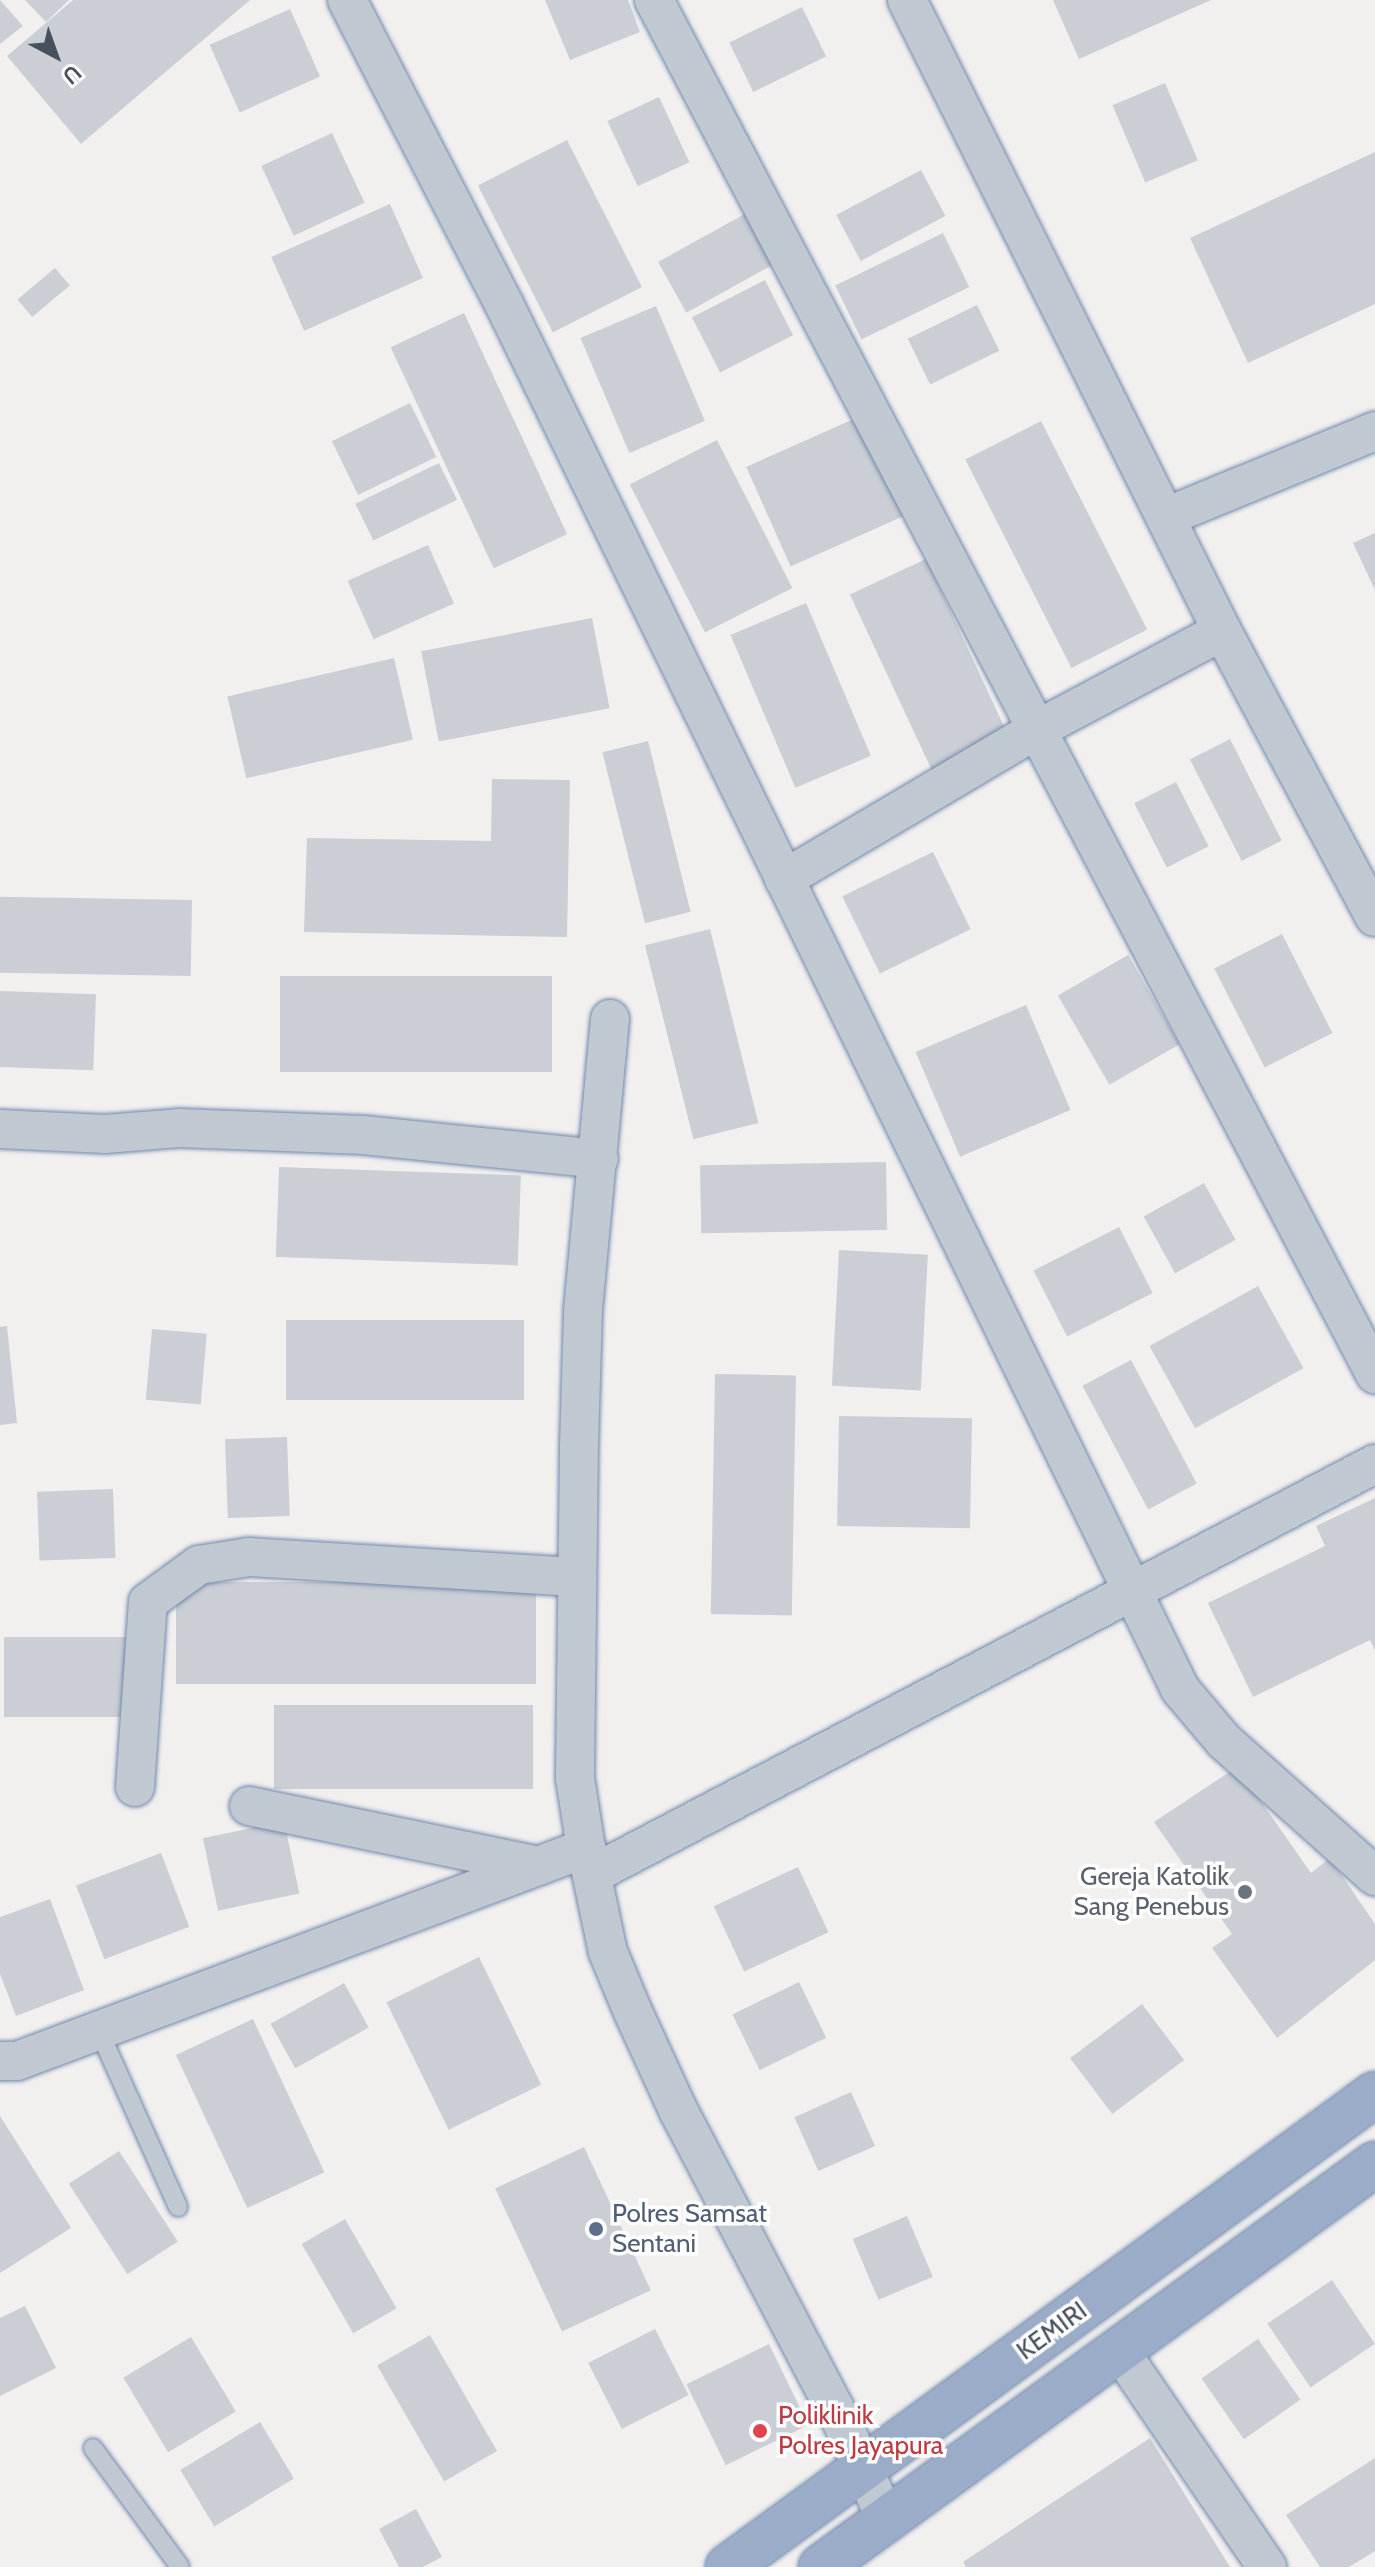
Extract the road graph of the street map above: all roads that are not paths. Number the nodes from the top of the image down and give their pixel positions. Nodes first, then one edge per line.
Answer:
1 (347, 0) edge
2 (654, 0) edge
3 (907, 0) edge
4 (1375, 431) edge
5 (1168, 516) junction
6 (1222, 631) junction
7 (1038, 729) junction
8 (784, 879) junction
9 (1375, 917) edge
10 (610, 1019) dead end
11 (0, 1129) edge
12 (599, 1159) junction
13 (1375, 1374) edge
14 (1375, 1464) edge
15 (576, 1577) junction
16 (1134, 1595) junction
17 (135, 1787) dead end
18 (249, 1806) dead end
19 (589, 1861) junction
20 (538, 1866) junction
21 (1375, 1876) edge
22 (99, 2031) junction
23 (0, 2061) edge
24 (1372, 2104) edge
25 (1375, 2164) edge
26 (178, 2207) dead end
27 (1119, 2350) junction
28 (93, 2448) dead end
29 (863, 2468) junction
30 (886, 2519) junction
31 (180, 2567) edge
32 (728, 2567) edge
33 (821, 2567) edge
34 (1267, 2567) edge

1 - 8 street
2 - 7 street
3 - 5 street
4 - 5 street
5 - 6 street
6 - 7 street
6 - 9 street
7 - 8 street
7 - 13 street
8 - 16 street
10 - 12 street
11 - 12 street
12 - 15 street
14 - 16 street
15 - 17 street
15 - 19 street
16 - 19 street
16 - 21 street
18 - 20 street
19 - 20 street
19 - 29 street
20 - 22 street
22 - 23 street
22 - 26 lane
24 - 29 highway, KEMIRI
25 - 27 highway
27 - 30 highway
27 - 34 street
28 - 31 lane
29 - 30 street
29 - 32 highway, KEMIRI
30 - 33 highway

